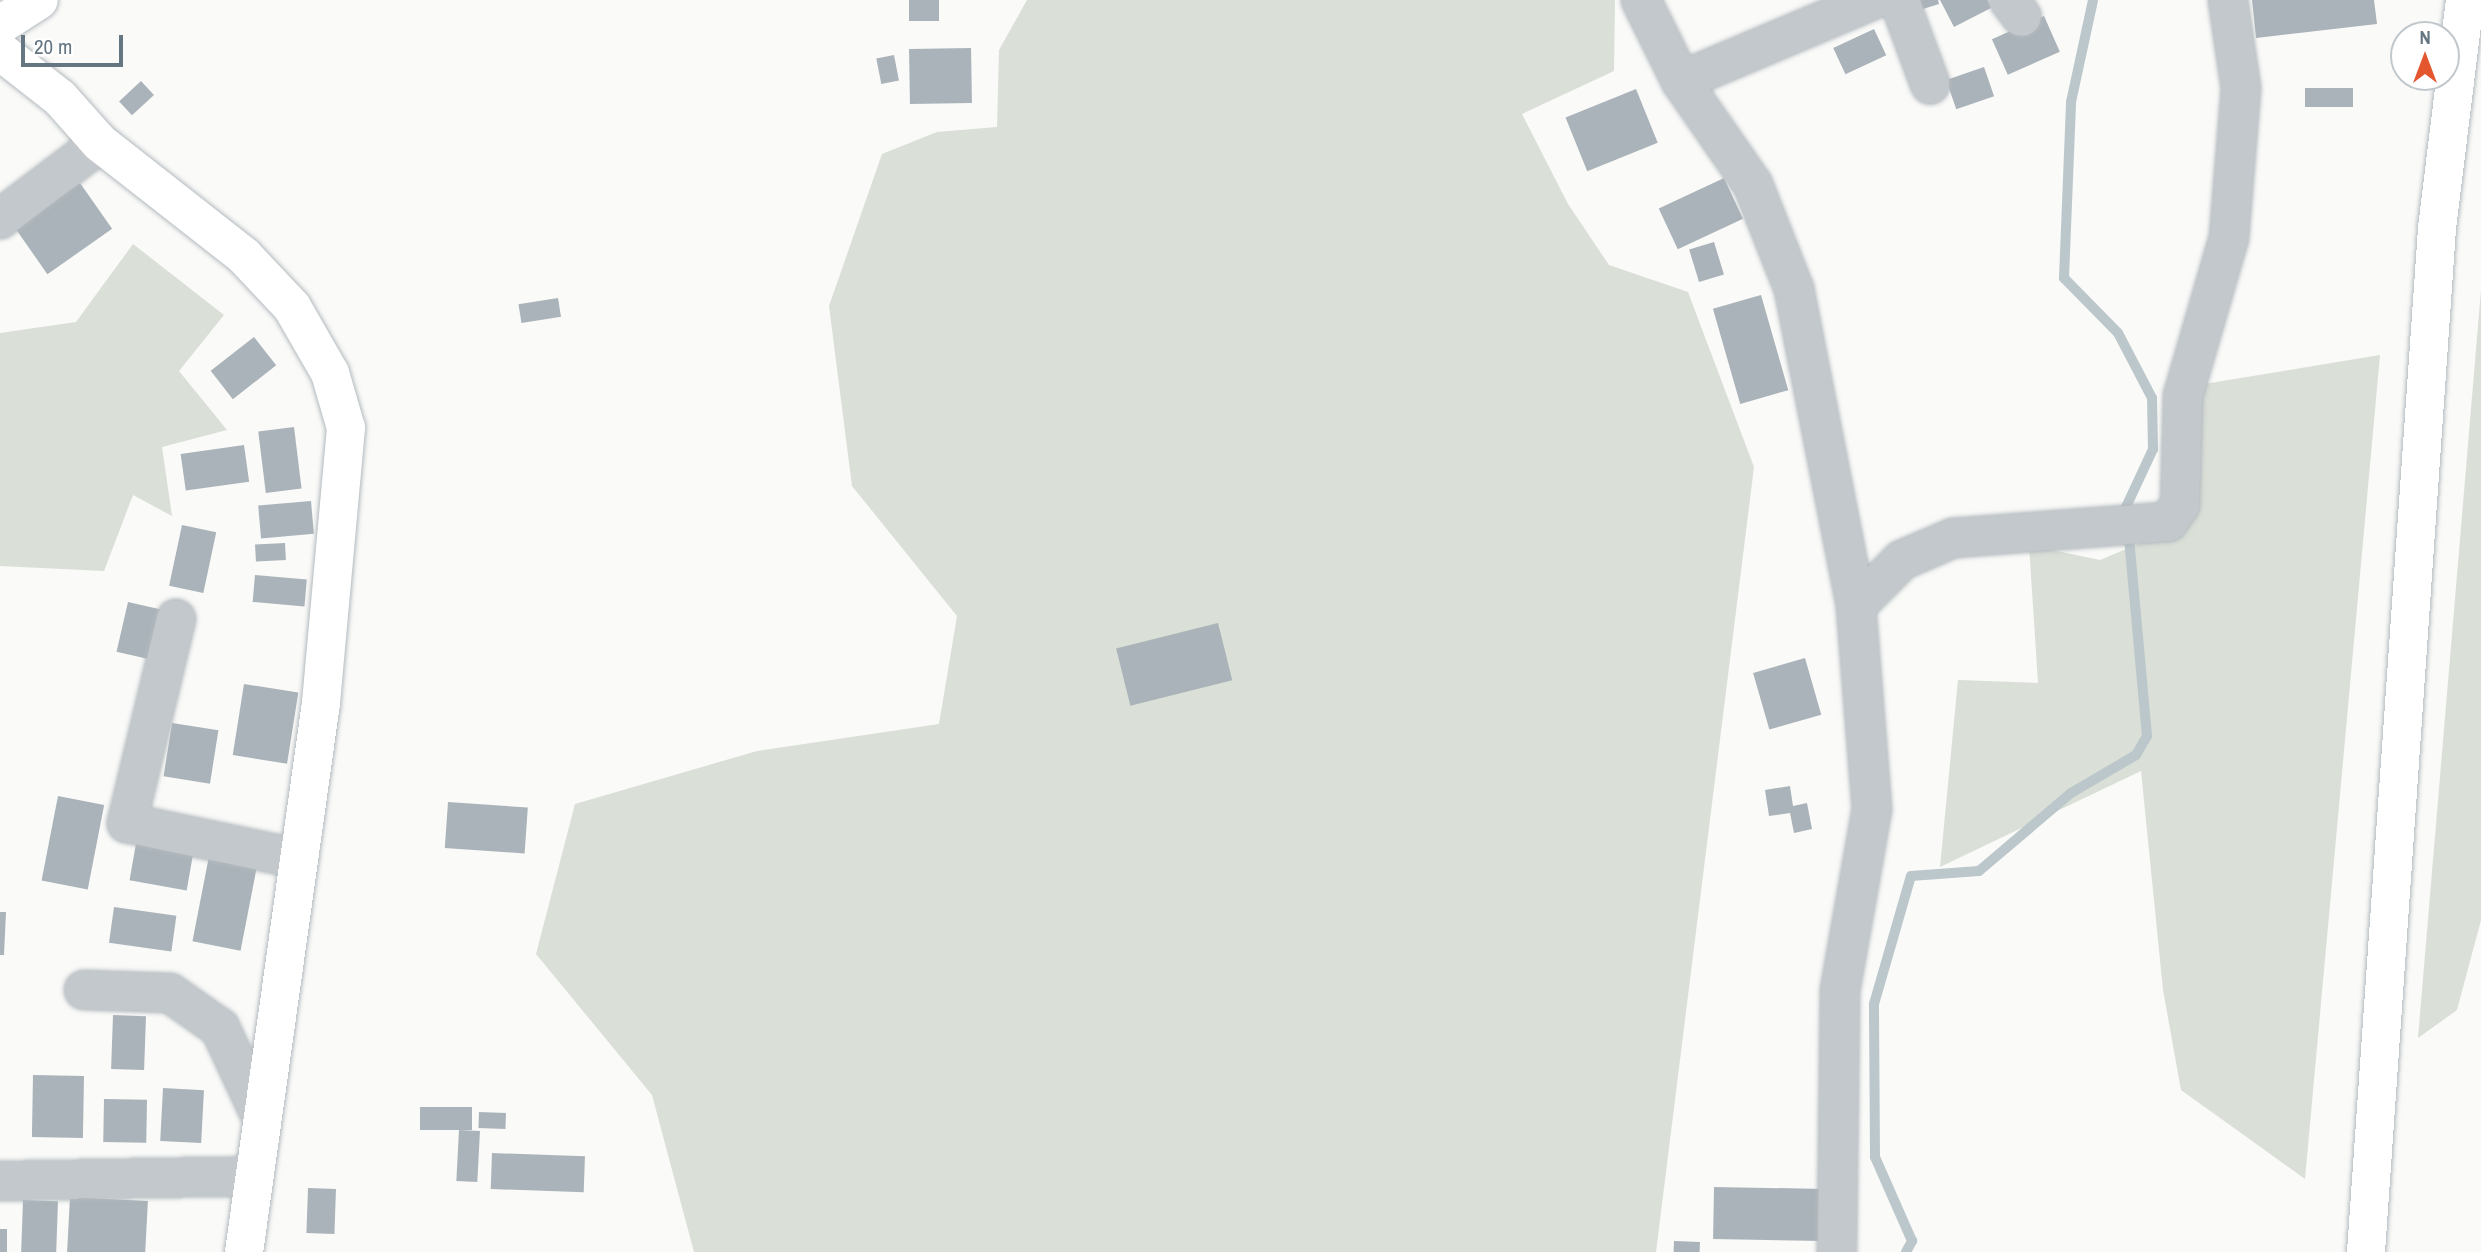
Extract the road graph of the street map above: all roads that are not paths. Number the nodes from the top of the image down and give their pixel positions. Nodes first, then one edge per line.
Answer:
1 (39, 0) edge
2 (1641, 0) edge
3 (1873, 0) edge
4 (1899, 0) edge
5 (2228, 0) edge
6 (2465, 0) edge
7 (0, 25) edge
8 (0, 51) edge
9 (1681, 81) junction
10 (1930, 84) dead end
11 (100, 143) junction
12 (0, 219) edge
13 (1857, 606) junction
14 (176, 619) dead end
15 (299, 859) junction
16 (84, 990) dead end
17 (261, 1116) junction
18 (252, 1175) junction
19 (0, 1181) edge
20 (244, 1252) edge
21 (1837, 1252) edge
22 (2366, 1252) edge

1 - 7 main road
2 - 9 street
3 - 9 street
4 - 10 street
5 - 13 street
6 - 22 main road
8 - 11 main road
9 - 13 street
11 - 12 street
11 - 15 main road
13 - 21 street
14 - 15 street
15 - 17 main road
16 - 17 street
17 - 18 main road
18 - 19 street
18 - 20 main road

